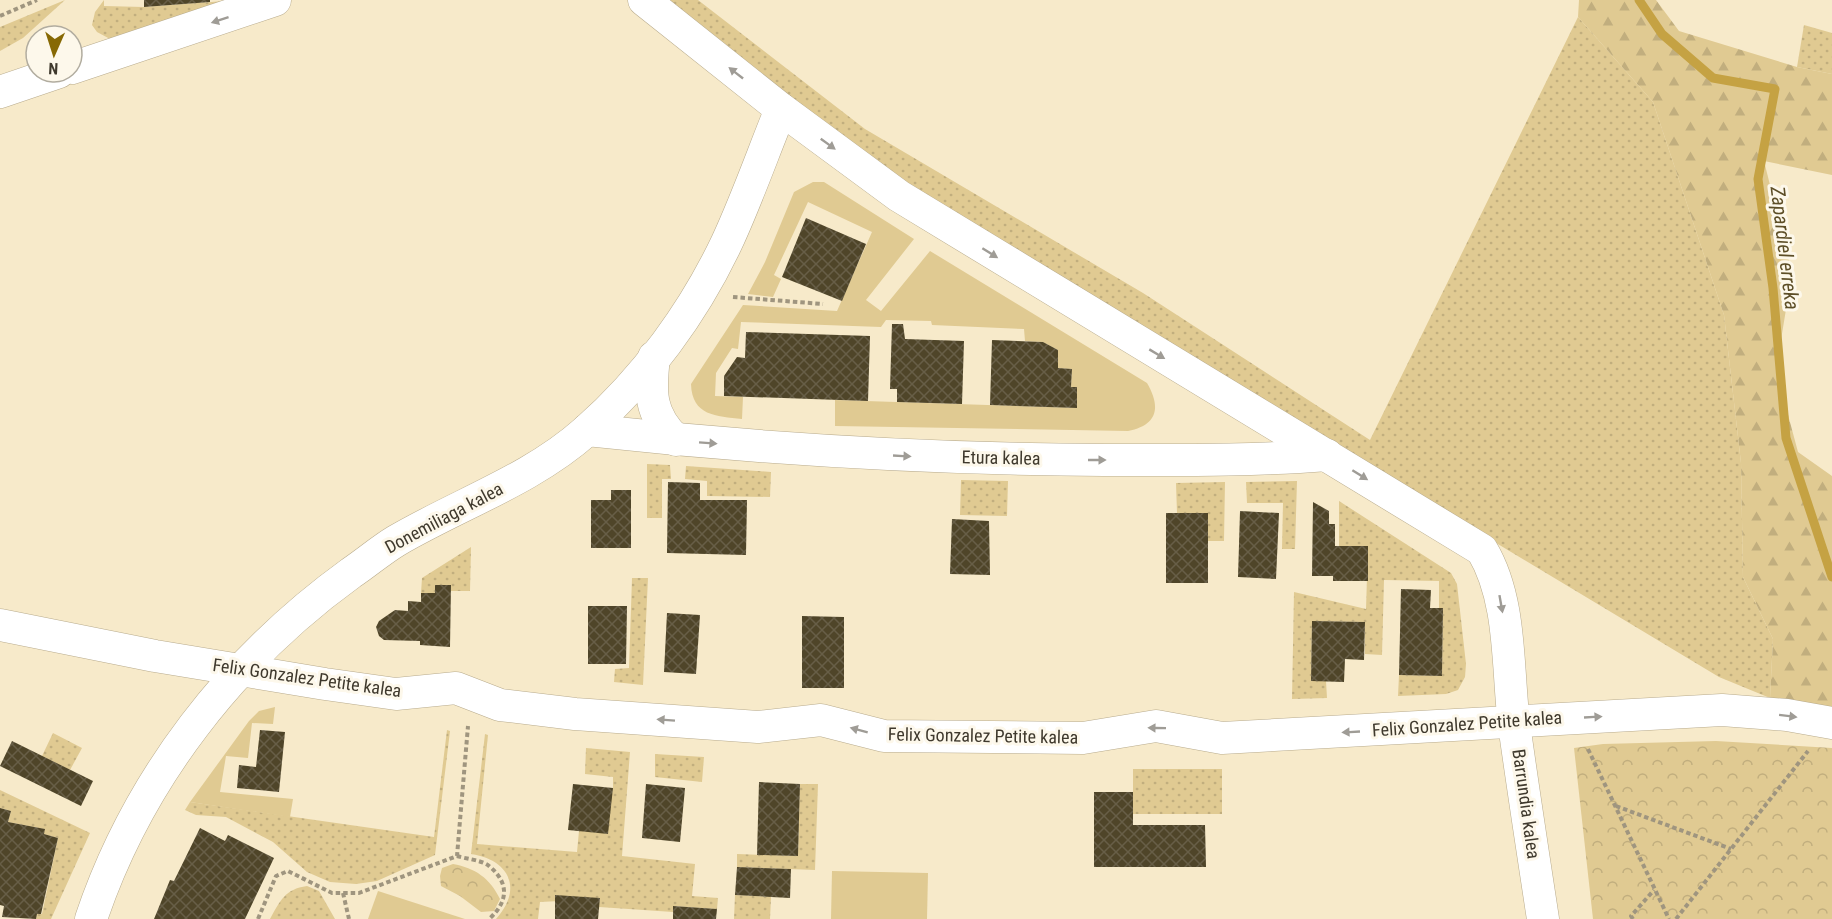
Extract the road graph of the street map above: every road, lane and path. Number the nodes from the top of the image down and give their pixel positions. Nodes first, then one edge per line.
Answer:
1 (37, 0) edge
2 (275, 0) edge
3 (644, 0) edge
4 (0, 16) edge
5 (84, 64) edge
6 (24, 84) edge
7 (0, 92) edge
8 (781, 109) junction
9 (729, 297) dead end
10 (823, 304) dead end
11 (654, 357) junction
12 (587, 430) junction
13 (676, 440) junction
14 (1327, 454) junction
15 (0, 625) edge
16 (239, 669) junction
17 (469, 722) dead end
18 (1514, 722) junction
19 (1832, 723) edge
20 (1587, 747) dead end
21 (1809, 750) dead end
22 (1615, 806) junction
23 (1731, 849) junction
24 (457, 856) junction
25 (1655, 890) junction
26 (344, 893) junction
27 (91, 919) edge
28 (258, 919) edge
29 (349, 919) edge
30 (489, 919) edge
31 (1543, 919) edge
32 (1633, 919) edge
33 (1669, 919) edge
34 (1676, 919) edge

1 - 4 path
2 -> 5 street
8 -> 3 street
6 - 7 street
8 - 11 street, Donemiliaga kalea
8 -> 14 street
9 - 10 path
11 - 12 street, Donemiliaga kalea
11 - 13 street
12 - 13 street, Etura kalea
12 - 16 street, Donemiliaga kalea
13 -> 14 street, Etura kalea
14 -> 18 street, Barrundia kalea
15 - 16 street, Felix Gonzalez Petite kalea
18 -> 16 street, Felix Gonzalez Petite kalea
16 - 27 street, Donemiliaga kalea
17 - 24 path
18 -> 19 street, Felix Gonzalez Petite kalea
18 - 31 street, Barrundia kalea
20 - 22 path
21 - 23 path
22 - 23 path
22 - 25 path
23 - 34 path
24 - 26 path
24 - 30 path
25 - 32 path
25 - 33 path
26 - 28 path
26 - 29 path

